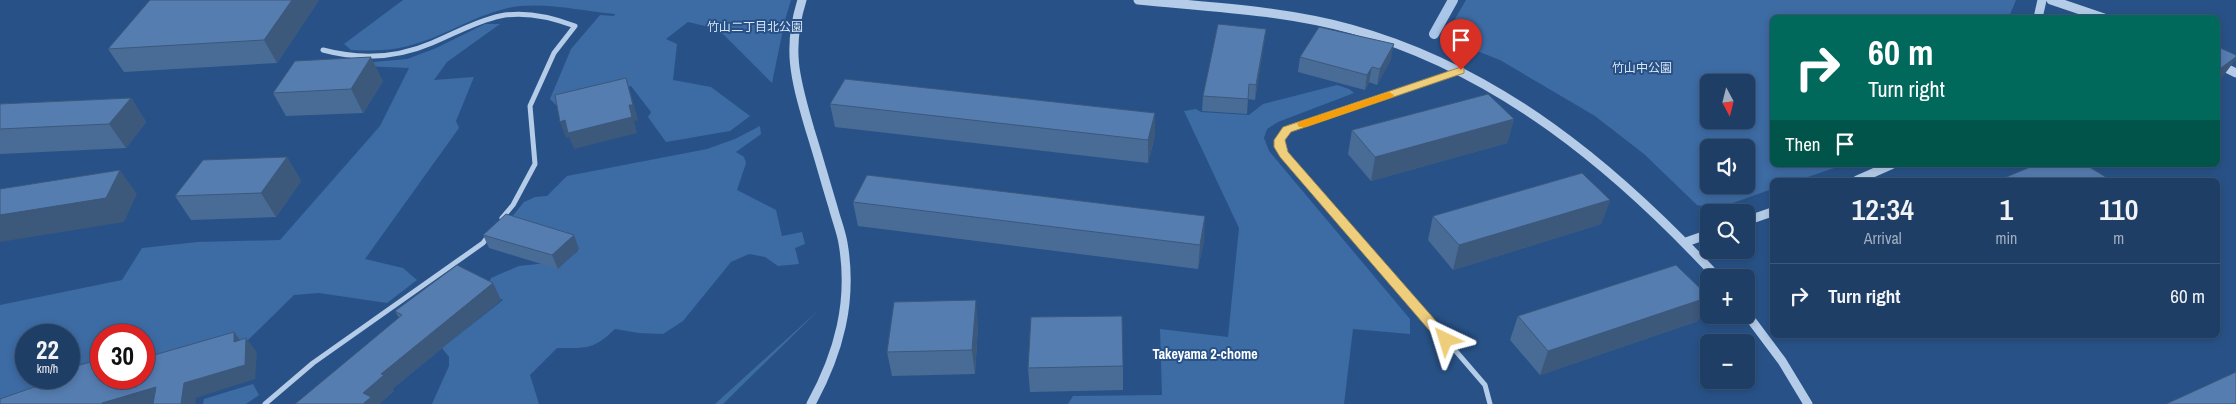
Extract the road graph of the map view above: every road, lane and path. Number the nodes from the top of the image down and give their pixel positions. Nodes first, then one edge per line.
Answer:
1 (802, 0) edge
2 (1138, 0) edge
3 (2042, 0) edge
4 (2051, 0) edge
5 (2039, 15) edge
6 (2095, 15) edge
7 (323, 50) dead end
8 (2220, 65) edge
9 (1461, 70) junction
10 (2236, 73) edge
11 (1886, 167) edge
12 (1862, 178) edge
13 (1770, 213) edge
14 (1755, 218) edge
15 (501, 220) edge
16 (495, 228) edge
17 (1700, 237) edge
18 (1686, 242) junction
19 (1710, 269) edge
20 (1754, 324) edge
21 (264, 404) edge
22 (811, 404) edge
23 (1490, 404) edge
24 (1808, 404) edge

1 - 22 street
2 - 9 street
3 - 5 street
4 - 6 street
7 - 15 street
8 - 10 street
9 - 18 street
9 - 23 street
11 - 12 street
13 - 14 street
16 - 21 street
17 - 18 street
18 - 19 street
20 - 24 street

